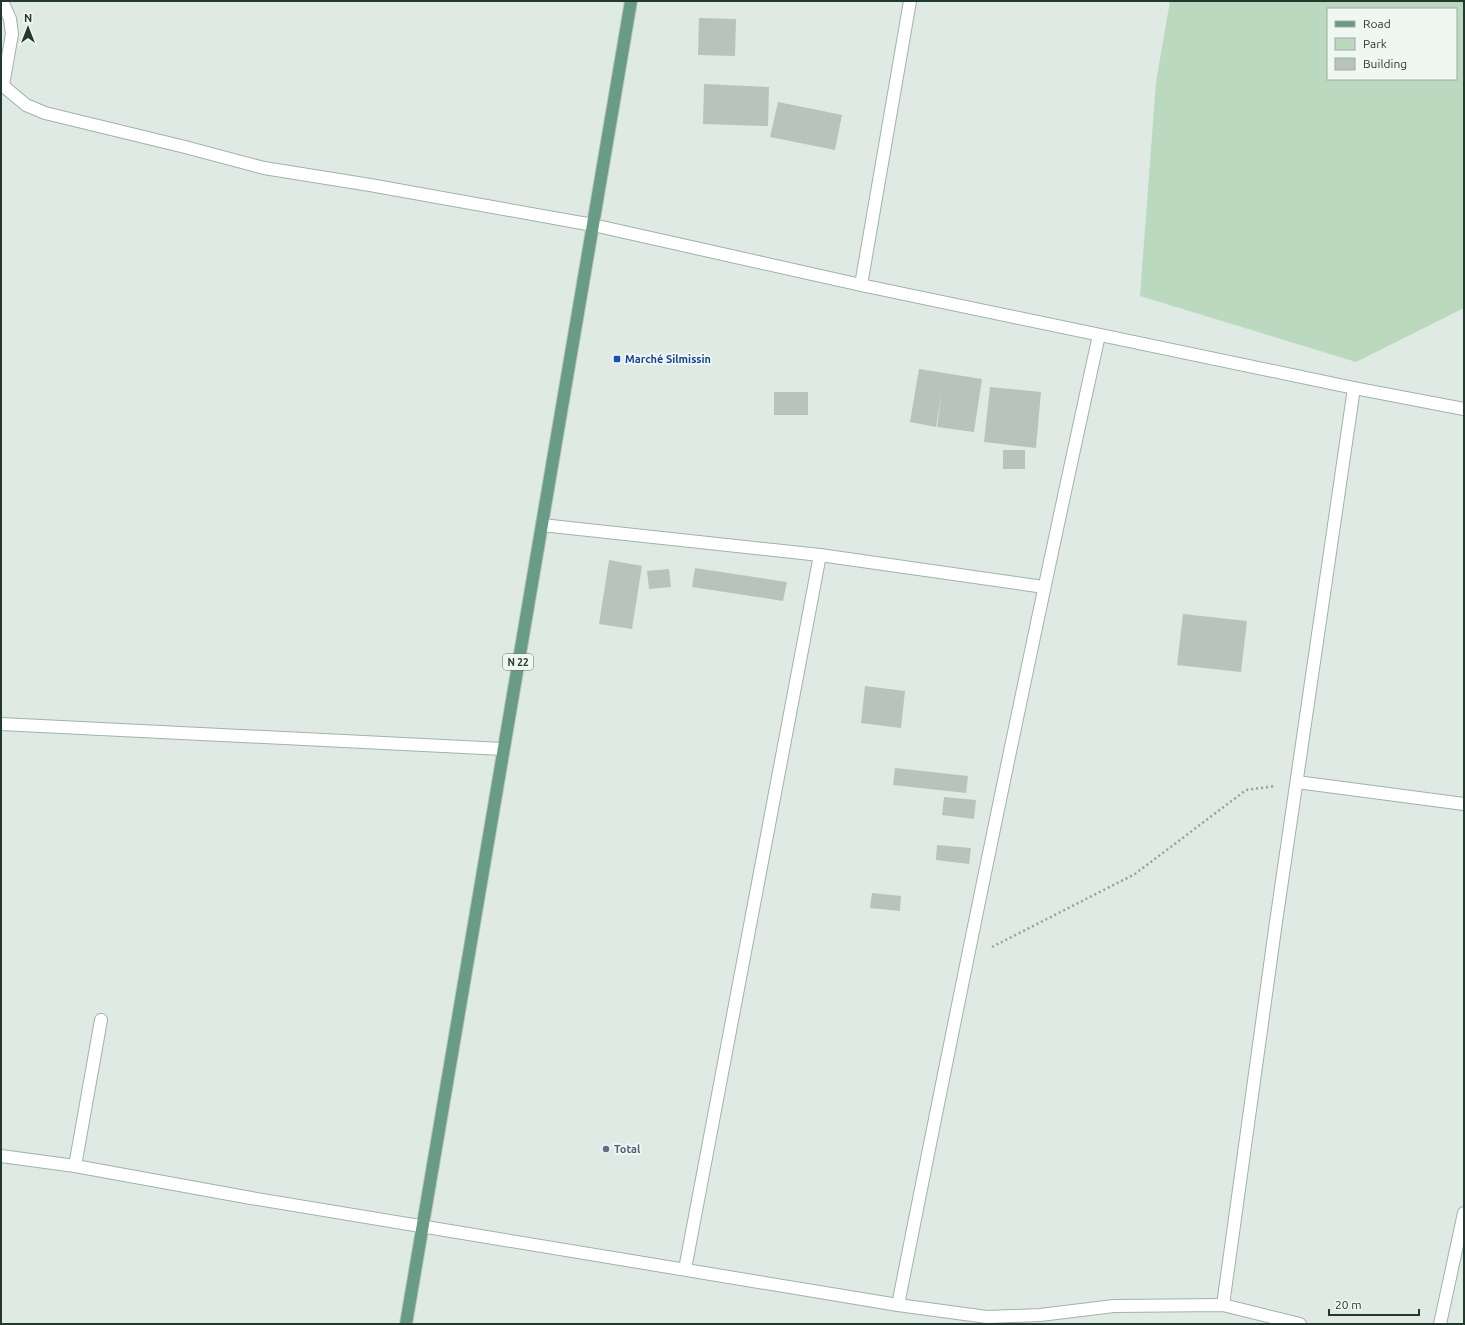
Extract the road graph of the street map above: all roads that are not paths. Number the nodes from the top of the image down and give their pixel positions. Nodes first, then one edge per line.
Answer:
1 (2, 1) edge
2 (632, 1) edge
3 (910, 1) edge
4 (2, 84) edge
5 (593, 225) junction
6 (860, 285) junction
7 (1099, 335) junction
8 (1354, 388) junction
9 (1464, 409) edge
10 (542, 525) junction
11 (820, 555) junction
12 (1044, 587) junction
13 (1, 724) edge
14 (503, 750) junction
15 (1297, 782) junction
16 (1464, 804) edge
17 (101, 1020) dead end
18 (1, 1156) edge
19 (75, 1166) junction
20 (1464, 1213) edge
21 (423, 1227) junction
22 (685, 1269) junction
23 (898, 1305) junction
24 (1223, 1305) junction
25 (406, 1324) edge
26 (1300, 1324) edge
27 (1440, 1324) edge

1 - 4 street
2 - 5 main road, N 22
3 - 6 street
4 - 5 street
5 - 6 street
5 - 10 main road, N 22
6 - 7 street
7 - 8 street
7 - 12 street
8 - 9 street
8 - 15 street
10 - 11 street
10 - 14 main road, N 22
11 - 12 street
11 - 22 street
12 - 23 street
13 - 14 street
14 - 21 main road, N 22
15 - 16 street
15 - 24 street
17 - 19 street
18 - 19 street
19 - 21 street
20 - 27 street
21 - 22 street
21 - 25 main road, N 22
22 - 23 street
23 - 24 street
24 - 26 street

